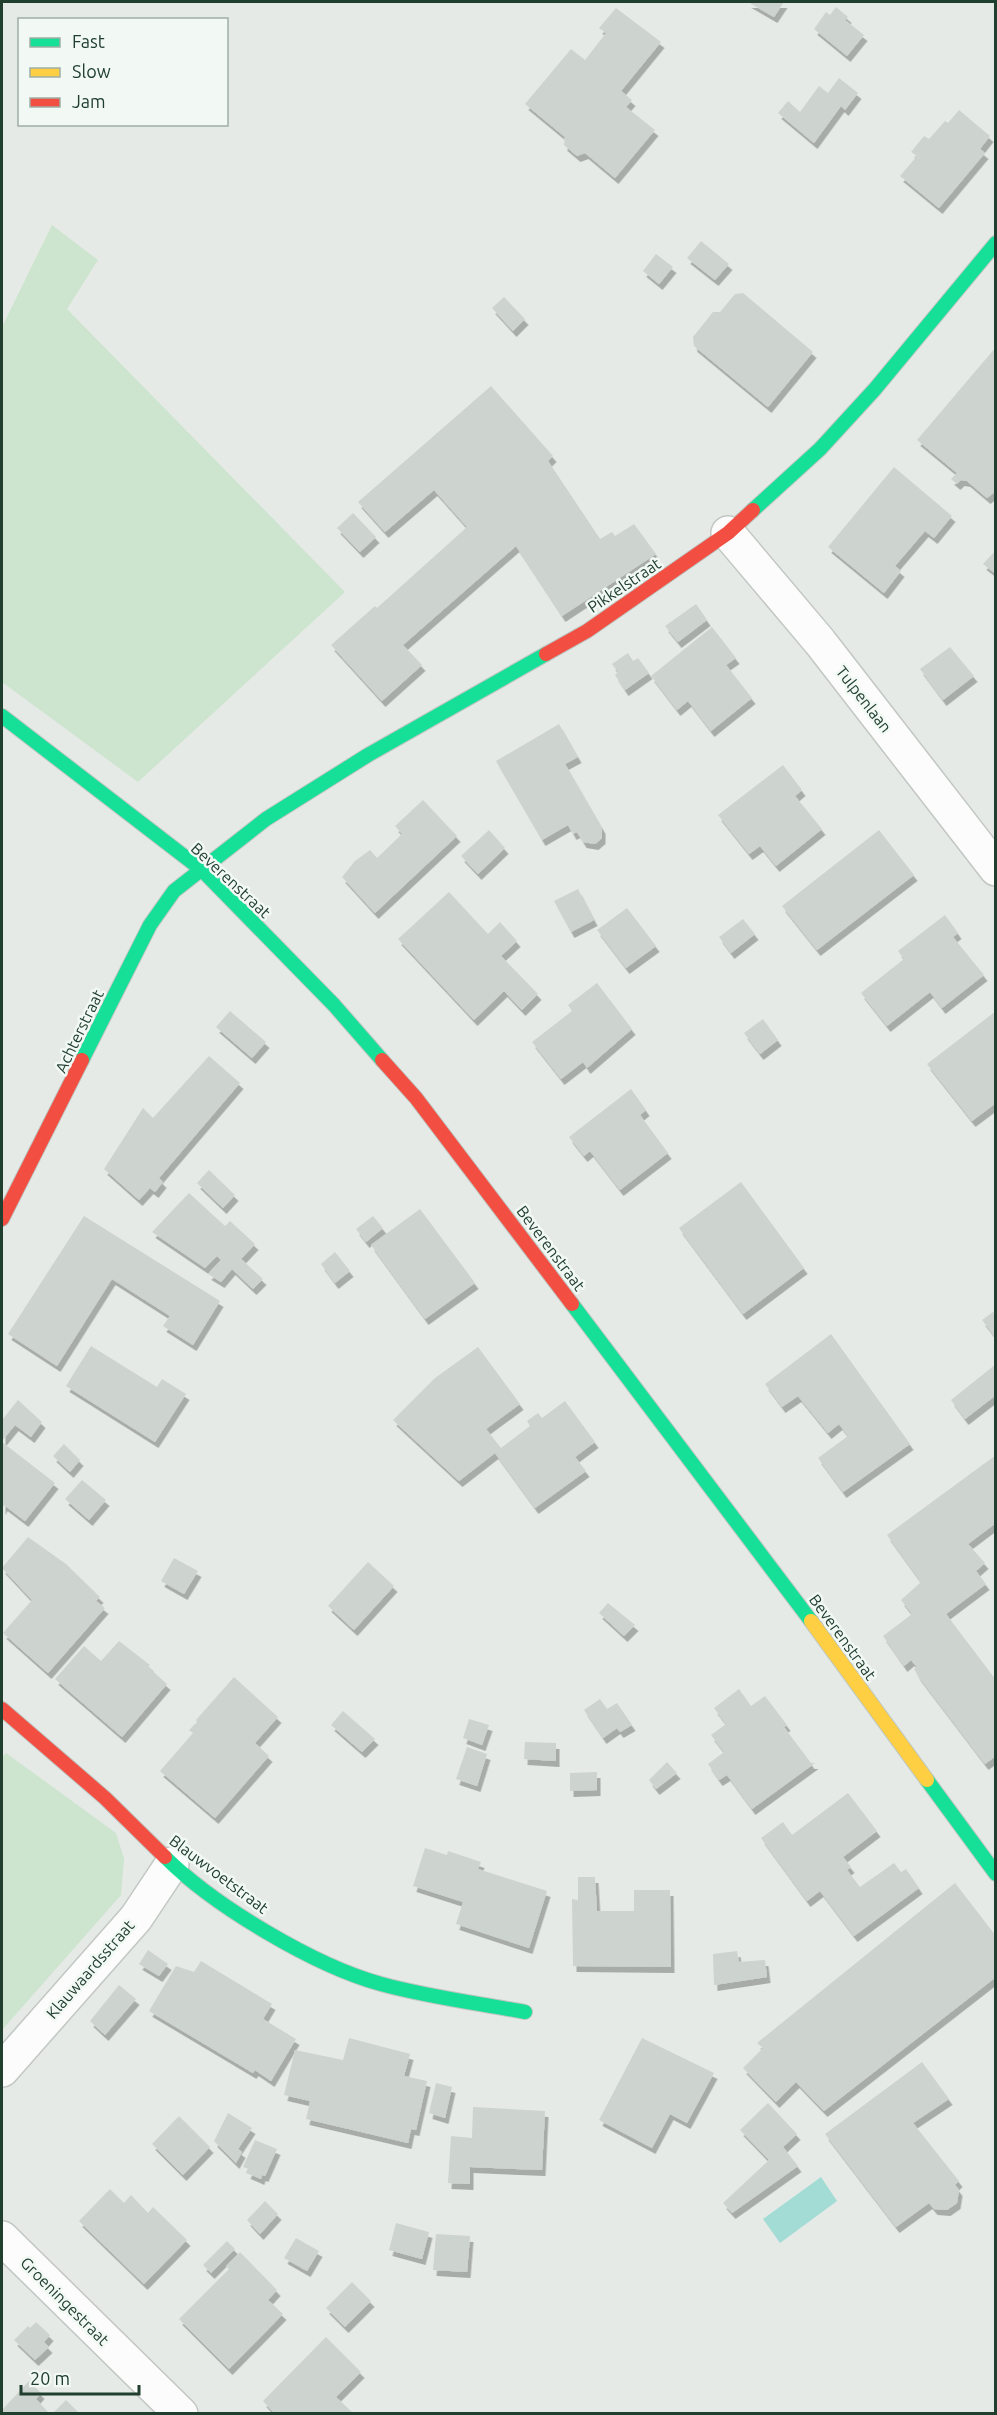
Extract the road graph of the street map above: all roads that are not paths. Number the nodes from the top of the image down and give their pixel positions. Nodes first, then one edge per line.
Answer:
1 (996, 243) edge
2 (728, 533) junction
3 (2, 716) edge
4 (996, 869) edge
5 (202, 870) junction
6 (2, 1219) edge
7 (2, 1709) edge
8 (172, 1863) junction
9 (996, 1874) edge
10 (525, 2012) dead end
11 (2, 2070) edge
12 (2, 2238) edge
13 (181, 2414) edge

1 - 2 street, Pikkelstraat
2 - 4 street, Tulpenlaan
2 - 5 street, Pikkelstraat
3 - 5 street, Beverenstraat
5 - 6 street, Achterstraat
5 - 9 street, Beverenstraat
7 - 8 street, Blauwvoetstraat
8 - 10 street, Blauwvoetstraat
8 - 11 street, Klauwaardsstraat
12 - 13 street, Groeningestraat

